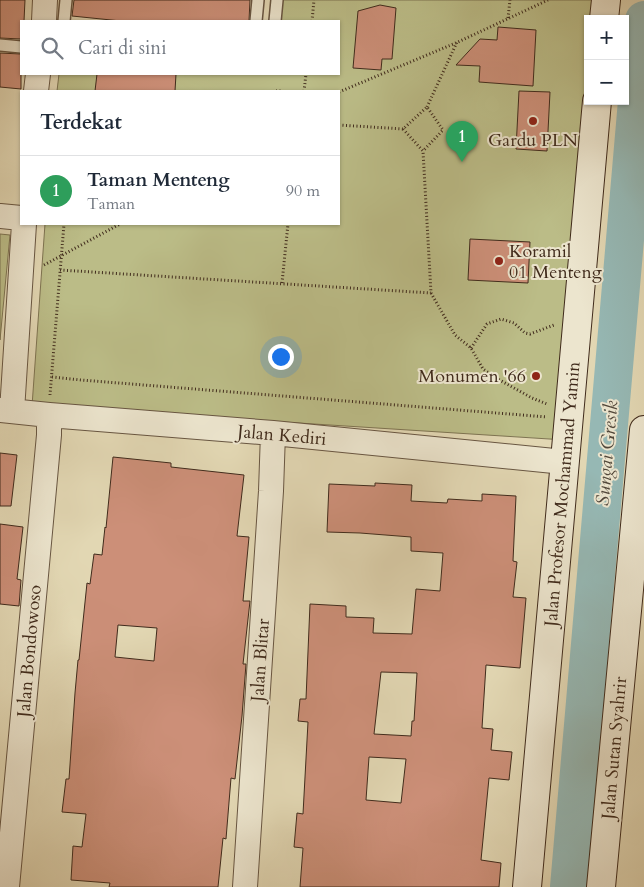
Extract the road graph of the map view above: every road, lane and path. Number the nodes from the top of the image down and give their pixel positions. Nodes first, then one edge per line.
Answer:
1 (45, 0) edge
2 (66, 0) edge
3 (258, 0) edge
4 (277, 0) edge
5 (314, 0) edge
6 (510, 0) edge
7 (548, 0) edge
8 (606, 0) edge
9 (604, 15) edge
10 (508, 18) junction
11 (44, 20) edge
12 (64, 20) edge
13 (256, 20) edge
14 (275, 20) edge
15 (312, 20) edge
16 (458, 42) junction
17 (0, 45) edge
18 (20, 47) edge
19 (38, 75) edge
20 (306, 75) edge
21 (36, 90) edge
22 (304, 90) edge
23 (340, 92) edge
24 (597, 105) edge
25 (427, 107) junction
26 (340, 125) edge
27 (403, 129) junction
28 (423, 151) junction
29 (0, 216) edge
30 (20, 218) edge
31 (24, 225) edge
32 (64, 225) edge
33 (118, 225) edge
34 (288, 225) edge
35 (61, 256) junction
36 (60, 270) junction
37 (21, 276) junction
38 (282, 284) junction
39 (430, 293) junction
40 (540, 330) dead end
41 (471, 348) junction
42 (52, 376) junction
43 (532, 398) dead end
44 (6, 410) edge
45 (49, 415) junction
46 (556, 417) dead end
47 (644, 430) edge
48 (273, 433) junction
49 (564, 462) junction
50 (7, 887) edge
51 (245, 887) edge
52 (527, 887) edge
53 (601, 887) edge

1 - 11 street
2 - 12 lane
3 - 13 lane
4 - 14 lane
5 - 15 path
6 - 10 path
7 - 10 path
8 - 9 street
10 - 16 path
16 - 23 path
16 - 25 path
17 - 18 lane
19 - 21 street
20 - 22 path
24 - 49 street, Jalan Profesor Mochammad Yamin
25 - 27 path
25 - 28 path
26 - 27 path
27 - 28 path
28 - 39 path
29 - 30 street
31 - 37 street
32 - 35 path
33 - 35 path
34 - 38 path
35 - 36 path
35 - 37 path
36 - 38 path
36 - 42 path
37 - 44 street
38 - 39 path
39 - 41 path
40 - 41 path
41 - 43 path
42 - 45 path
42 - 46 path
44 - 45 street, Jalan Kediri
45 - 48 street, Jalan Kediri
45 - 50 street, Jalan Bondowoso
47 - 53 street, Jalan Sutan Syahrir
48 - 49 street, Jalan Kediri
48 - 51 street, Jalan Blitar
49 - 52 street, Jalan Profesor Mochammad Yamin

